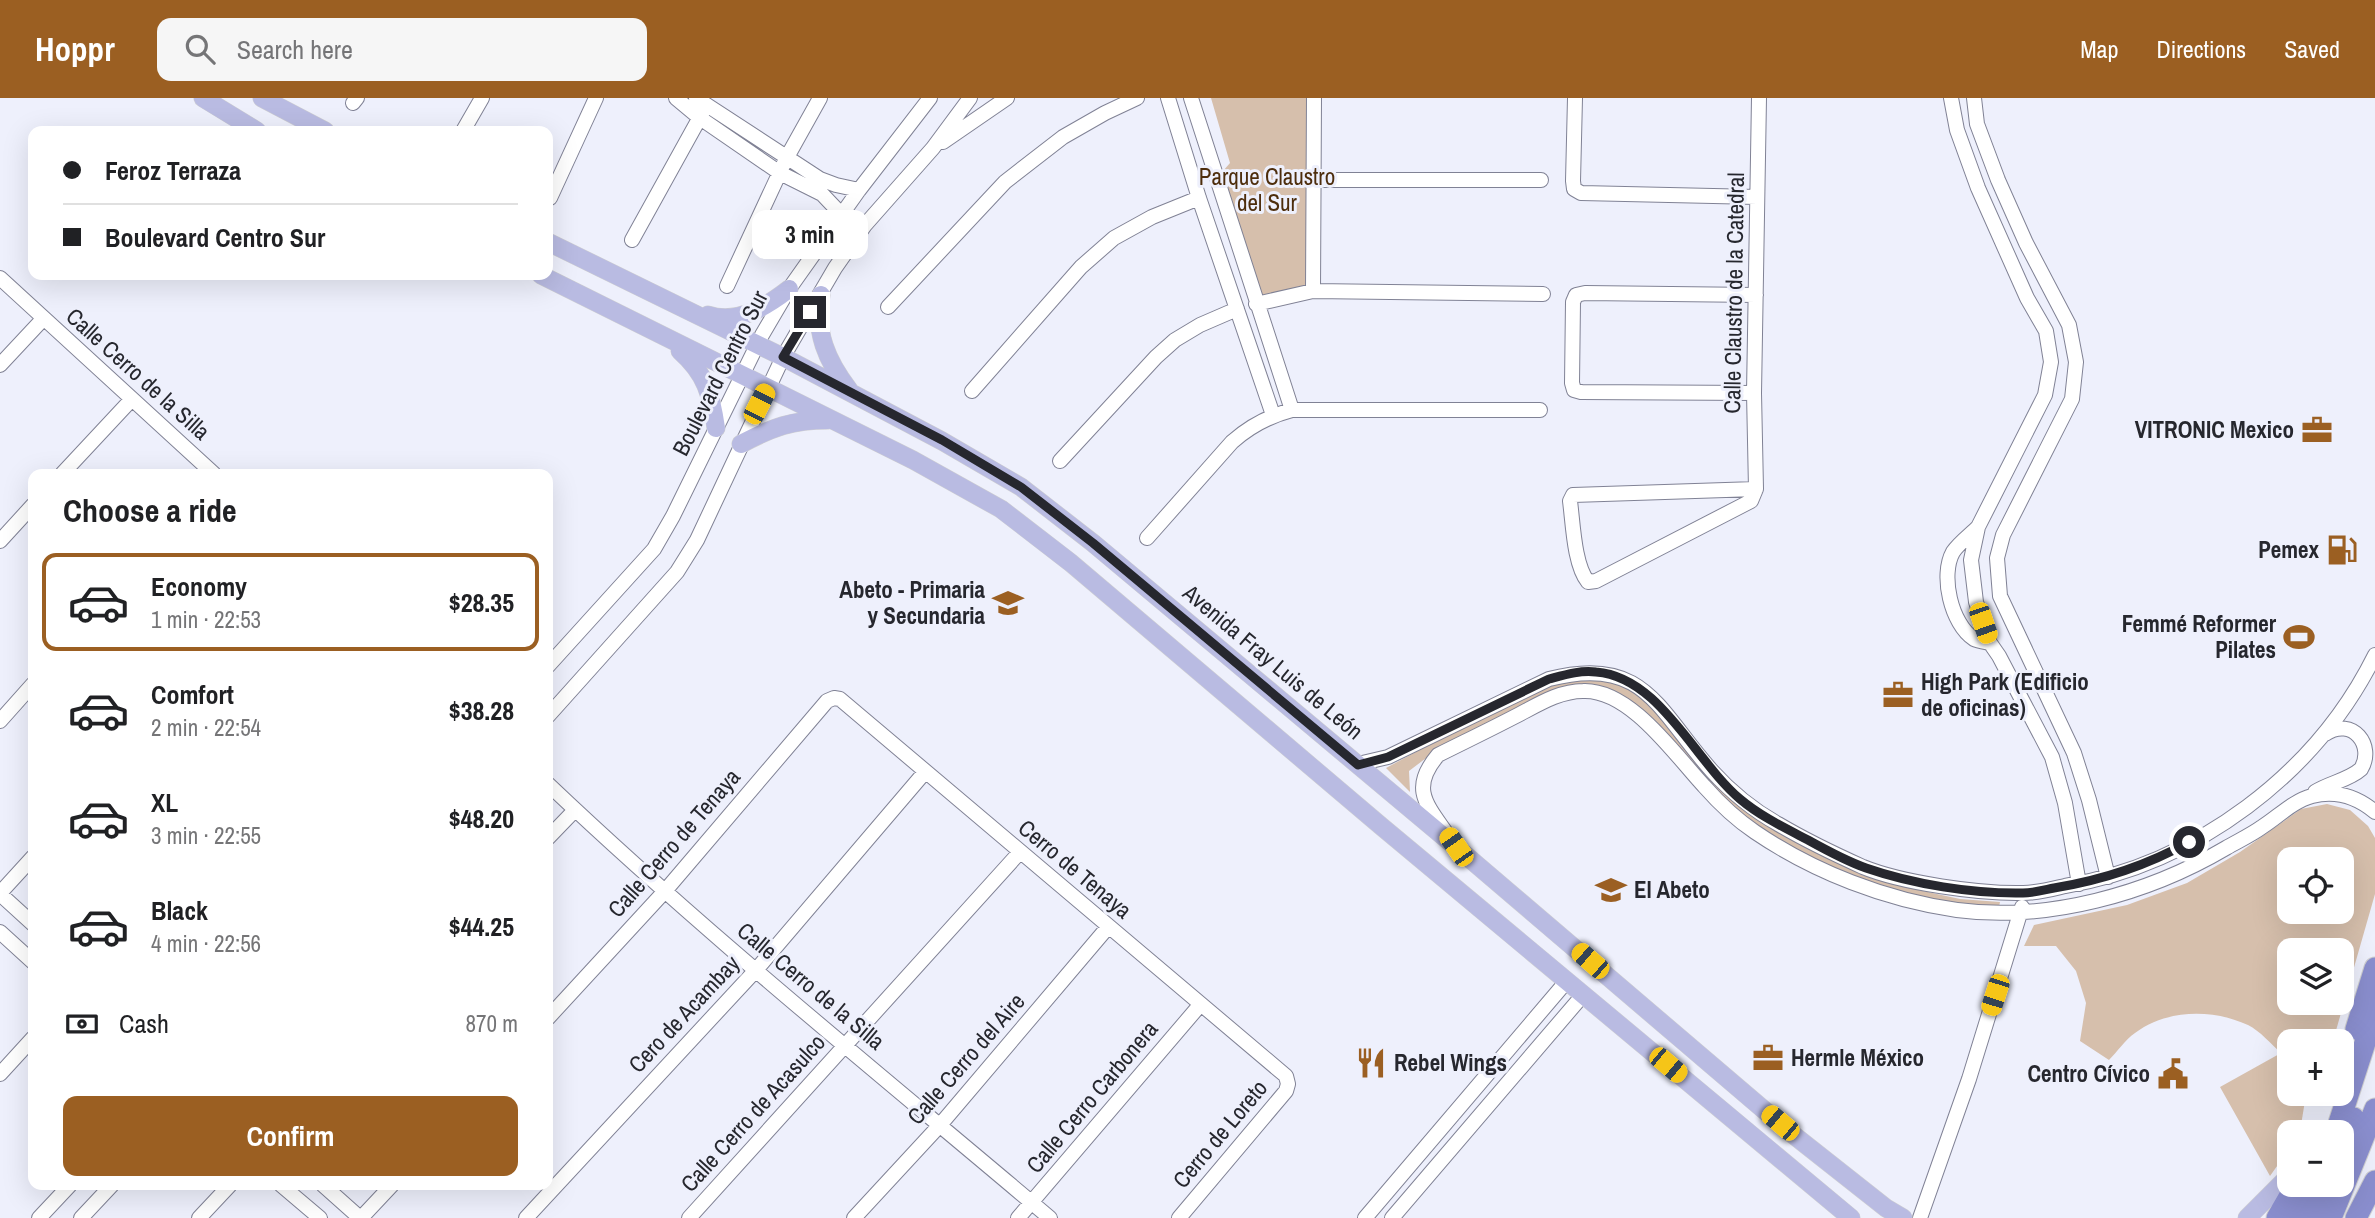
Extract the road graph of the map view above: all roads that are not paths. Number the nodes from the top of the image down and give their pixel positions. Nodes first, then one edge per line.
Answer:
1 (203, 98) edge
2 (262, 98) edge
3 (482, 98) edge
4 (596, 98) edge
5 (676, 98) edge
6 (820, 98) edge
7 (930, 98) edge
8 (970, 98) edge
9 (1007, 98) edge
10 (1137, 98) edge
11 (1168, 98) edge
12 (1191, 98) edge
13 (1314, 98) edge
14 (1575, 98) edge
15 (1759, 98) edge
16 (1951, 98) edge
17 (1974, 98) edge
18 (702, 105) edge
19 (1977, 124) junction
20 (249, 126) edge
21 (315, 126) edge
22 (466, 126) edge
23 (1957, 130) junction
24 (933, 148) junction
25 (786, 159) junction
26 (780, 173) junction
27 (1314, 180) junction
28 (1541, 180) dead end
29 (859, 190) junction
30 (553, 191) edge
31 (1758, 197) junction
32 (1199, 198) junction
33 (841, 215) junction
34 (632, 240) dead end
35 (2026, 243) junction
36 (553, 244) edge
37 (1239, 251) junction
38 (2006, 254) junction
39 (1219, 259) junction
40 (0, 278) edge
41 (551, 280) edge
42 (727, 286) dead end
43 (789, 289) junction
44 (1313, 291) junction
45 (1543, 294) dead end
46 (821, 295) junction
47 (1756, 295) junction
48 (1256, 304) junction
49 (682, 306) junction
50 (888, 307) dead end
51 (1237, 309) junction
52 (43, 319) junction
53 (664, 337) junction
54 (758, 345) junction
55 (783, 357) junction
56 (0, 365) edge
57 (742, 375) junction
58 (768, 387) junction
59 (972, 391) dead end
60 (852, 393) junction
61 (1754, 393) junction
62 (132, 399) junction
63 (1292, 410) junction
64 (1540, 410) dead end
65 (1273, 415) junction
66 (832, 420) junction
67 (716, 428) junction
68 (741, 444) junction
69 (1060, 461) dead end
70 (67, 469) edge
71 (209, 469) edge
72 (1756, 489) junction
73 (1991, 502) junction
74 (28, 510) edge
75 (2014, 515) junction
76 (1978, 527) junction
77 (1147, 538) dead end
78 (0, 541) edge
79 (1990, 643) junction
80 (2375, 655) edge
81 (553, 660) edge
82 (28, 690) edge
83 (834, 698) joint
84 (553, 710) edge
85 (0, 721) edge
86 (2323, 735) junction
87 (1358, 765) junction
88 (925, 772) junction
89 (553, 789) edge
90 (2304, 799) junction
91 (575, 810) junction
92 (2375, 812) edge
93 (553, 833) edge
94 (1456, 847) junction
95 (1020, 852) junction
96 (28, 862) edge
97 (2108, 877) junction
98 (2079, 884) junction
99 (665, 891) junction
100 (0, 893) edge
101 (2024, 893) junction
102 (2021, 913) junction
103 (28, 919) edge
104 (1108, 927) junction
105 (0, 932) edge
106 (28, 957) edge
107 (2375, 968) edge
108 (756, 970) junction
109 (1566, 982) junction
110 (1583, 995) junction
111 (1200, 1005) junction
112 (2375, 1012) edge
113 (553, 1013) edge
114 (2354, 1037) edge
115 (28, 1043) edge
116 (1687, 1044) junction
117 (847, 1045) junction
118 (2375, 1056) edge
119 (1668, 1065) junction
120 (0, 1074) edge
121 (1286, 1076) joint
122 (940, 1125) junction
123 (2354, 1129) edge
124 (2375, 1181) edge
125 (2277, 1188) edge
126 (553, 1189) edge
127 (65, 1190) edge
128 (107, 1190) edge
129 (225, 1190) edge
130 (287, 1190) edge
131 (329, 1190) edge
132 (387, 1190) edge
133 (552, 1190) edge
134 (2288, 1197) edge
135 (2305, 1197) edge
136 (2321, 1197) edge
137 (2336, 1197) edge
138 (1032, 1203) junction
139 (40, 1218) edge
140 (81, 1218) edge
141 (199, 1218) edge
142 (320, 1218) edge
143 (361, 1218) edge
144 (526, 1218) edge
145 (689, 1218) edge
146 (854, 1218) edge
147 (1018, 1218) edge
148 (1049, 1218) edge
149 (1179, 1218) edge
150 (1365, 1218) edge
151 (1392, 1218) edge
152 (1851, 1218) edge
153 (1903, 1218) edge
154 (1920, 1218) edge
155 (2247, 1218) edge
156 (2277, 1218) edge
157 (2294, 1218) edge
158 (2312, 1218) edge
159 (2331, 1218) edge
160 (2356, 1218) edge

1 - 20 main road
2 - 21 main road
3 - 22 street
4 - 30 street
5 - 18 street
6 - 25 street
7 - 29 street, Boulevard Centro Sur
8 - 24 street
9 - 24 street
10 - 50 street
11 - 32 street
12 - 37 street
13 - 27 street
14 - 31 street
15 - 31 street, Calle Claustro de la Catedral
16 - 23 street
17 - 19 street
18 - 25 street
18 - 26 street
18 - 34 street
19 - 23 street
19 - 35 street
23 - 38 street
24 - 46 street
25 - 26 street
25 - 29 street
26 - 33 street
26 - 42 street
27 - 28 street
27 - 44 street
29 - 33 street, Boulevard Centro Sur
31 - 47 street, Calle Claustro de la Catedral
32 - 39 street
32 - 59 street
33 - 43 street, Boulevard Centro Sur
35 - 38 street
35 - 75 street
36 - 49 main road, Avenida Fray Luis de León
37 - 39 street
37 - 48 street
38 - 73 street
39 - 51 street
40 - 52 street, Calle Cerro de la Silla
41 - 53 main road
43 - 49 main road
43 - 54 street, Boulevard Centro Sur
44 - 45 street
44 - 48 street
46 - 55 street
46 - 60 main road
47 - 61 street, Calle Claustro de la Catedral
47 - 61 street
48 - 63 street
49 - 54 main road, Avenida Fray Luis de León
51 - 65 street
51 - 69 street
52 - 56 street
52 - 62 street, Calle Cerro de la Silla
53 - 57 main road
53 - 67 main road
54 - 55 main road, Avenida Fray Luis de León
54 - 57 street, Boulevard Centro Sur
55 - 58 street
55 - 60 main road, Avenida Fray Luis de León
57 - 58 main road
57 - 67 street, Boulevard Centro Sur
58 - 66 main road
58 - 68 street
60 - 87 main road, Avenida Fray Luis de León
61 - 72 street, Calle Claustro de la Catedral
62 - 70 street
62 - 71 street, Calle Cerro de la Silla
63 - 64 street
63 - 65 street
65 - 77 street
66 - 68 main road
66 - 109 main road
67 - 81 street, Boulevard Centro Sur
68 - 84 street
72 - 72 street
73 - 75 street
73 - 76 street
74 - 78 street
75 - 97 street
76 - 79 street
76 - 79 street
79 - 98 street
80 - 86 street
82 - 85 street
83 - 88 street, Cerro de Tenaya
83 - 99 street, Calle Cerro de Tenaya
86 - 90 street
86 - 97 street
87 - 94 main road, Avenida Fray Luis de León
87 - 101 street
88 - 95 street, Cerro de Tenaya
88 - 108 street, Cero de Acambay
89 - 91 street, Calle Cerro de la Silla
90 - 92 street
90 - 102 street
91 - 93 street
91 - 99 street, Calle Cerro de la Silla
94 - 102 street
94 - 116 main road, Avenida Fray Luis de León
95 - 104 street, Cerro de Tenaya
95 - 117 street, Calle Cerro de Acasulco
96 - 100 street
97 - 98 street
98 - 101 street
99 - 108 street, Calle Cerro de la Silla
99 - 113 street, Calle Cerro de Tenaya
100 - 103 street
101 - 102 street
102 - 154 street
104 - 111 street, Cerro de Tenaya
104 - 122 street, Calle Cerro del Aire
105 - 106 street
107 - 114 highway
108 - 117 street, Calle Cerro de la Silla
108 - 126 street, Cero de Acambay
109 - 110 main road
109 - 150 street
110 - 119 main road
110 - 151 street
111 - 121 street, Cerro de Tenaya
111 - 138 street, Calle Cerro Carbonera
112 - 123 highway
115 - 120 street
116 - 119 main road
116 - 153 main road, Avenida Fray Luis de León
117 - 122 street, Calle Cerro de la Silla
117 - 145 street, Calle Cerro de Acasulco
118 - 123 highway
119 - 152 main road
121 - 149 street, Cerro de Loreto
122 - 138 street, Calle Cerro de la Silla
122 - 146 street, Calle Cerro del Aire
124 - 160 highway
125 - 155 main road
127 - 139 street
128 - 140 street
129 - 141 street
130 - 142 street
131 - 143 street
132 - 143 street
133 - 144 street, Cero de Acambay
134 - 156 highway
135 - 157 highway
136 - 158 highway
137 - 159 highway
138 - 147 street, Calle Cerro Carbonera
138 - 148 street, Calle Cerro de la Silla

